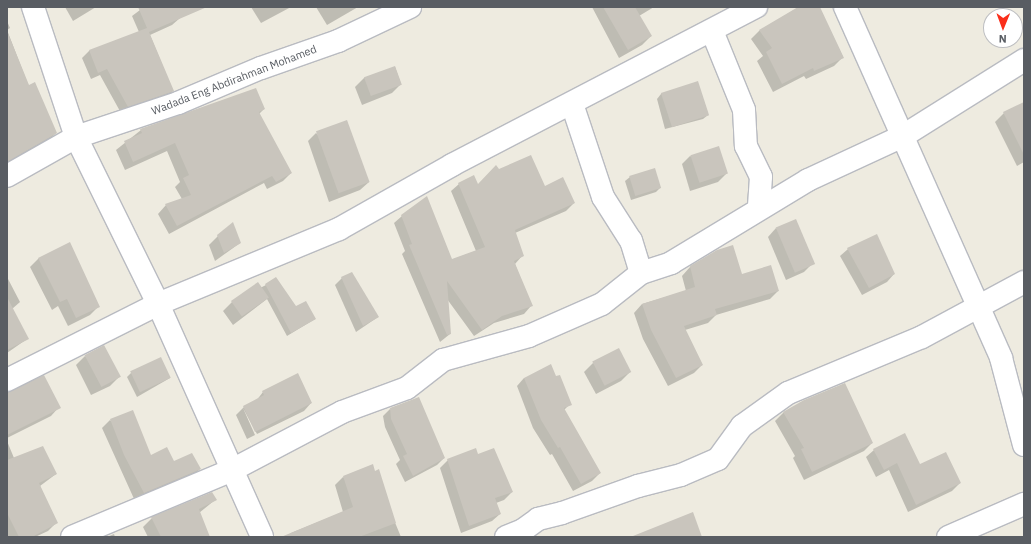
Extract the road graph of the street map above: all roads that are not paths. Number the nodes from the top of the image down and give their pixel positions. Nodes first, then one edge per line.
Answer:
1 (33, 7) edge
2 (410, 7) edge
3 (756, 7) edge
4 (845, 7) edge
5 (712, 31) junction
6 (1024, 60) edge
7 (572, 104) junction
8 (903, 136) junction
9 (76, 137) junction
10 (7, 176) edge
11 (759, 208) junction
12 (641, 273) junction
13 (1024, 282) edge
14 (158, 304) junction
15 (980, 307) junction
16 (7, 380) edge
17 (1024, 445) edge
18 (232, 470) junction
19 (1024, 504) edge
20 (72, 537) edge
21 (262, 537) edge
22 (506, 537) edge
23 (948, 537) edge

1 - 9 street
2 - 9 street, Wadada Eng Abdirahman Mohamed
3 - 5 street
4 - 8 street
5 - 7 street
5 - 11 street
6 - 8 street
7 - 12 street
7 - 14 street
8 - 11 street
8 - 15 street
9 - 10 street, Wadada Eng Abdirahman Mohamed
9 - 14 street
11 - 12 street
12 - 18 street
13 - 15 street
14 - 16 street
14 - 18 street
15 - 17 street
15 - 22 street
18 - 20 street
18 - 21 street
19 - 23 street

